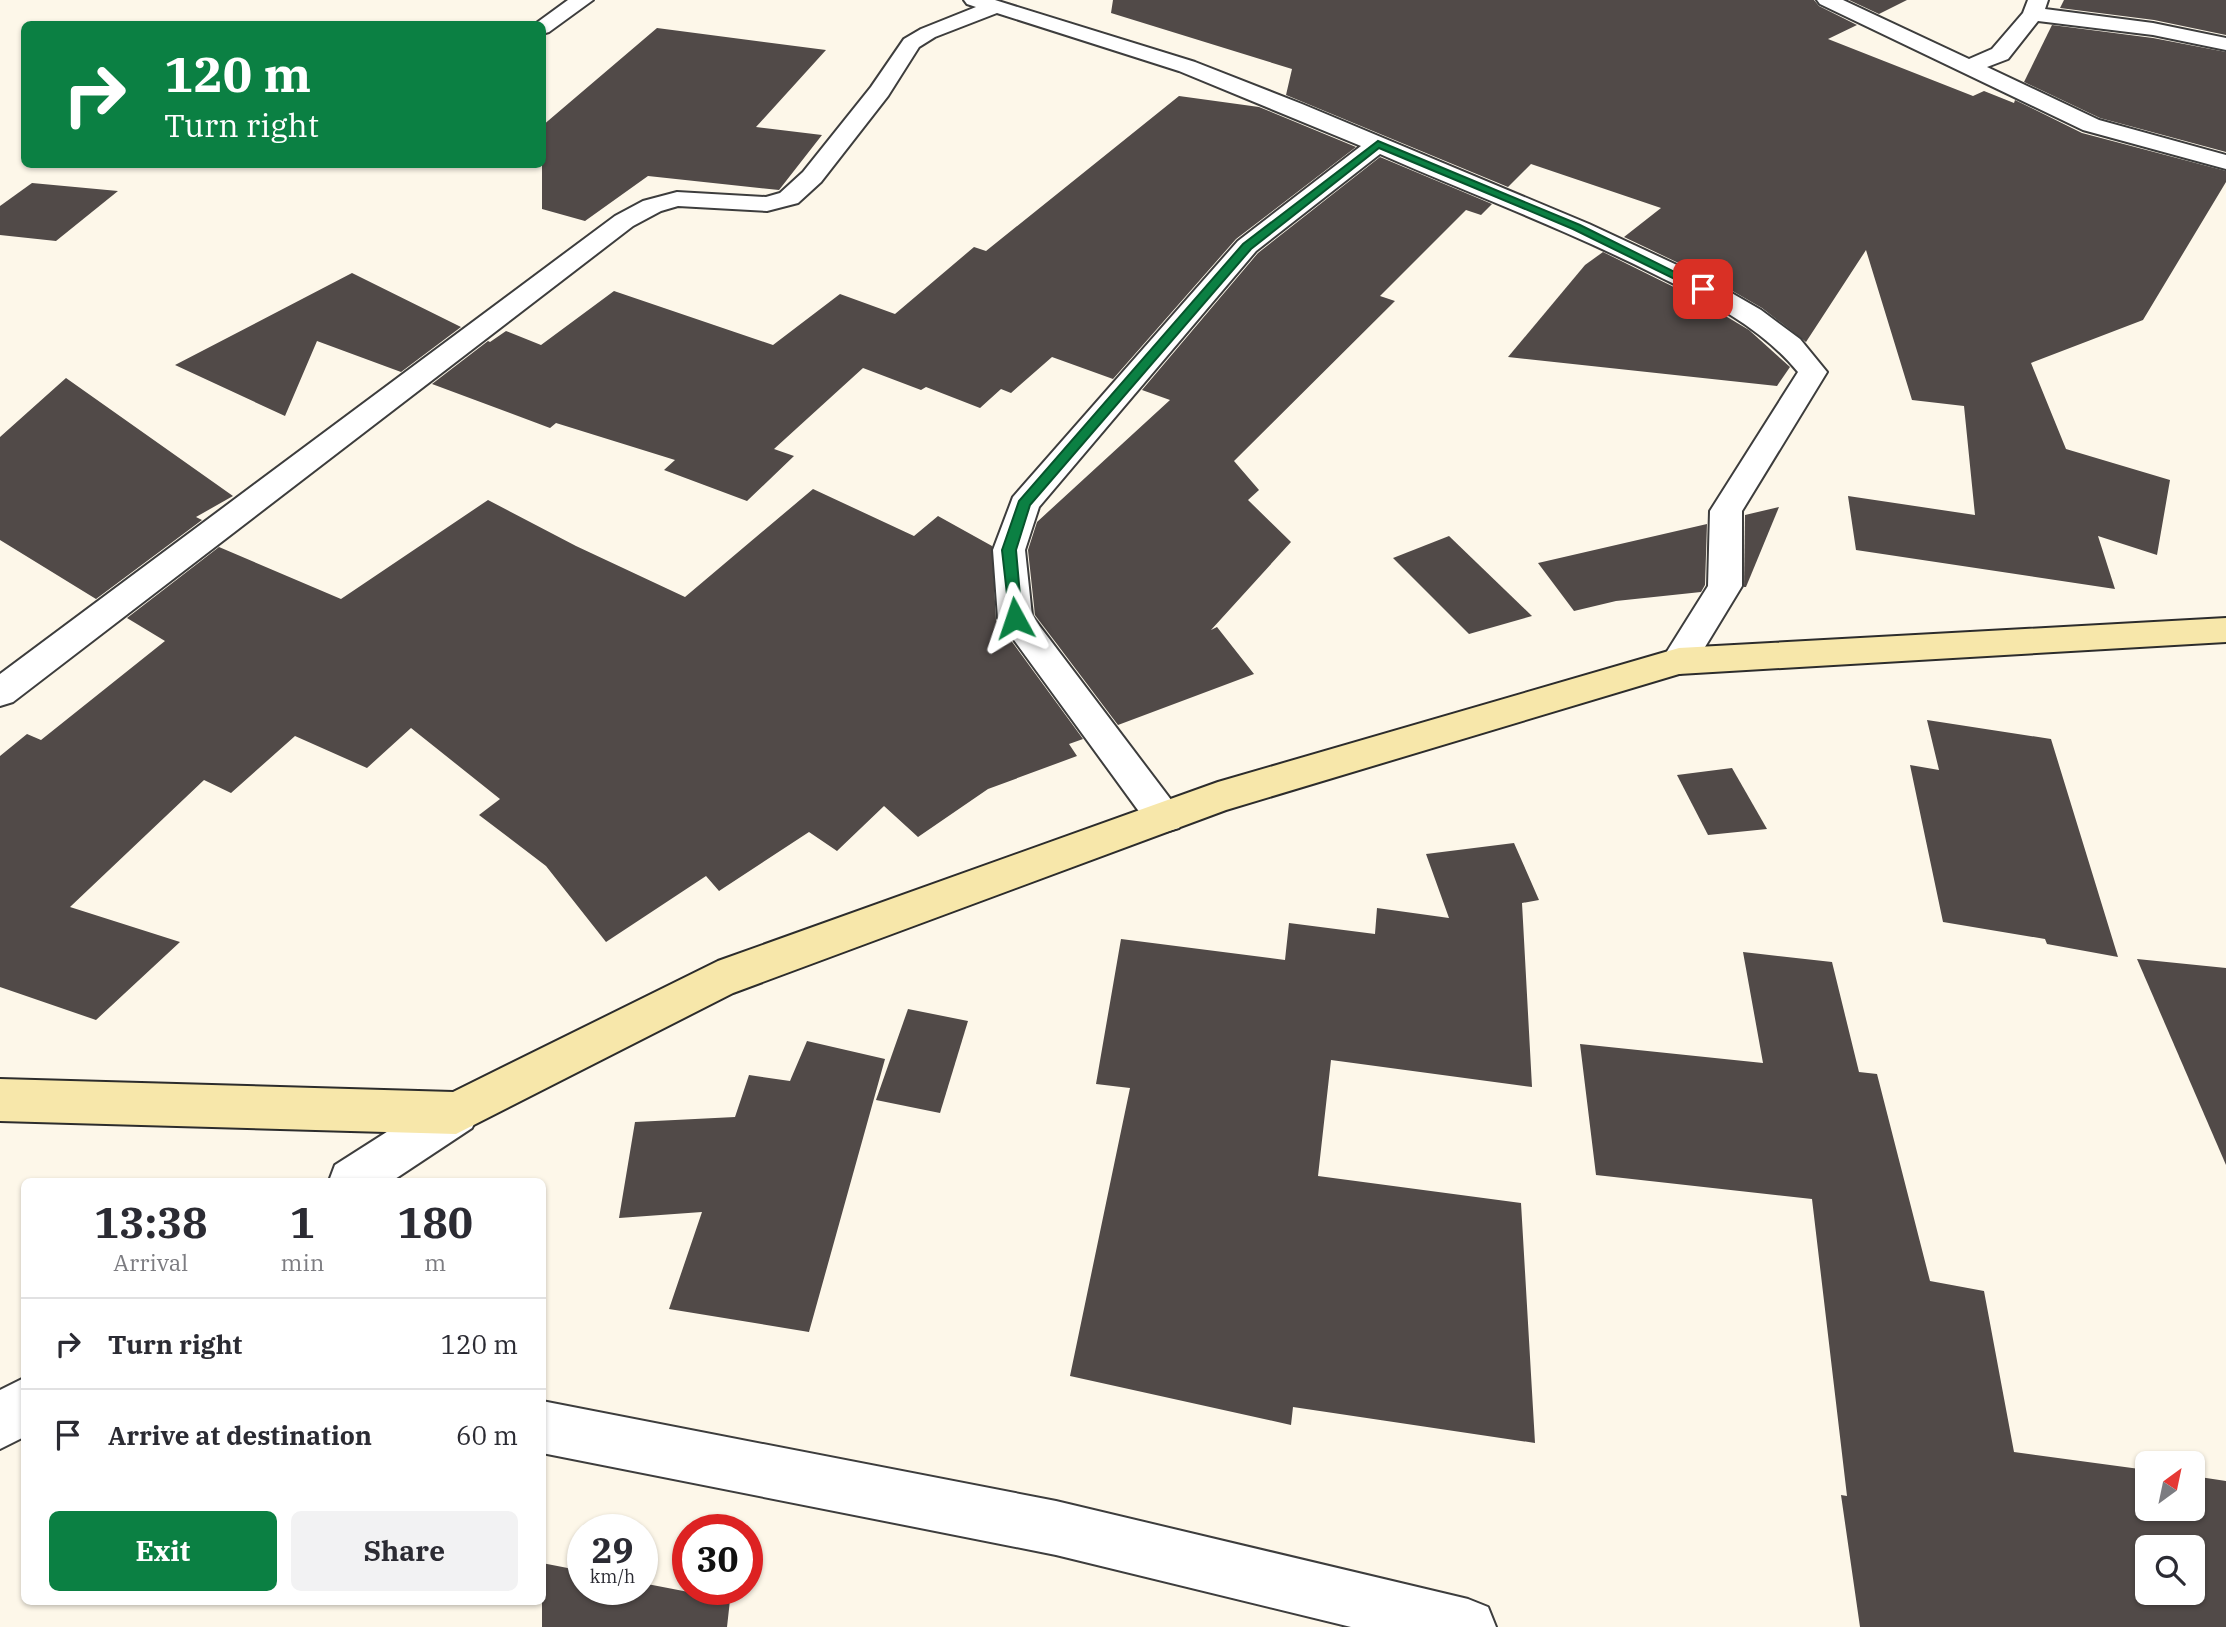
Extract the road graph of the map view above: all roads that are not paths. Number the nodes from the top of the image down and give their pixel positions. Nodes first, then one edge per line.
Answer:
1 (583, 0) edge
2 (1827, 0) edge
3 (985, 3) edge
4 (2035, 7) edge
5 (546, 25) edge
6 (2226, 44) edge
7 (1967, 68) junction
8 (1378, 144) junction
9 (2226, 162) edge
10 (2226, 630) edge
11 (1679, 662) junction
12 (0, 693) edge
13 (1166, 817) junction
14 (0, 1100) edge
15 (456, 1113) junction
16 (357, 1178) edge
17 (21, 1406) edge
18 (0, 1423) edge
19 (546, 1428) edge
20 (1468, 1627) edge

1 - 5 street
2 - 7 street
3 - 8 street
3 - 12 street
4 - 6 street
4 - 7 street
7 - 9 street
8 - 11 street
8 - 13 street
10 - 11 street
11 - 13 street
13 - 15 street
14 - 15 street
15 - 16 street
17 - 18 street
19 - 20 street

